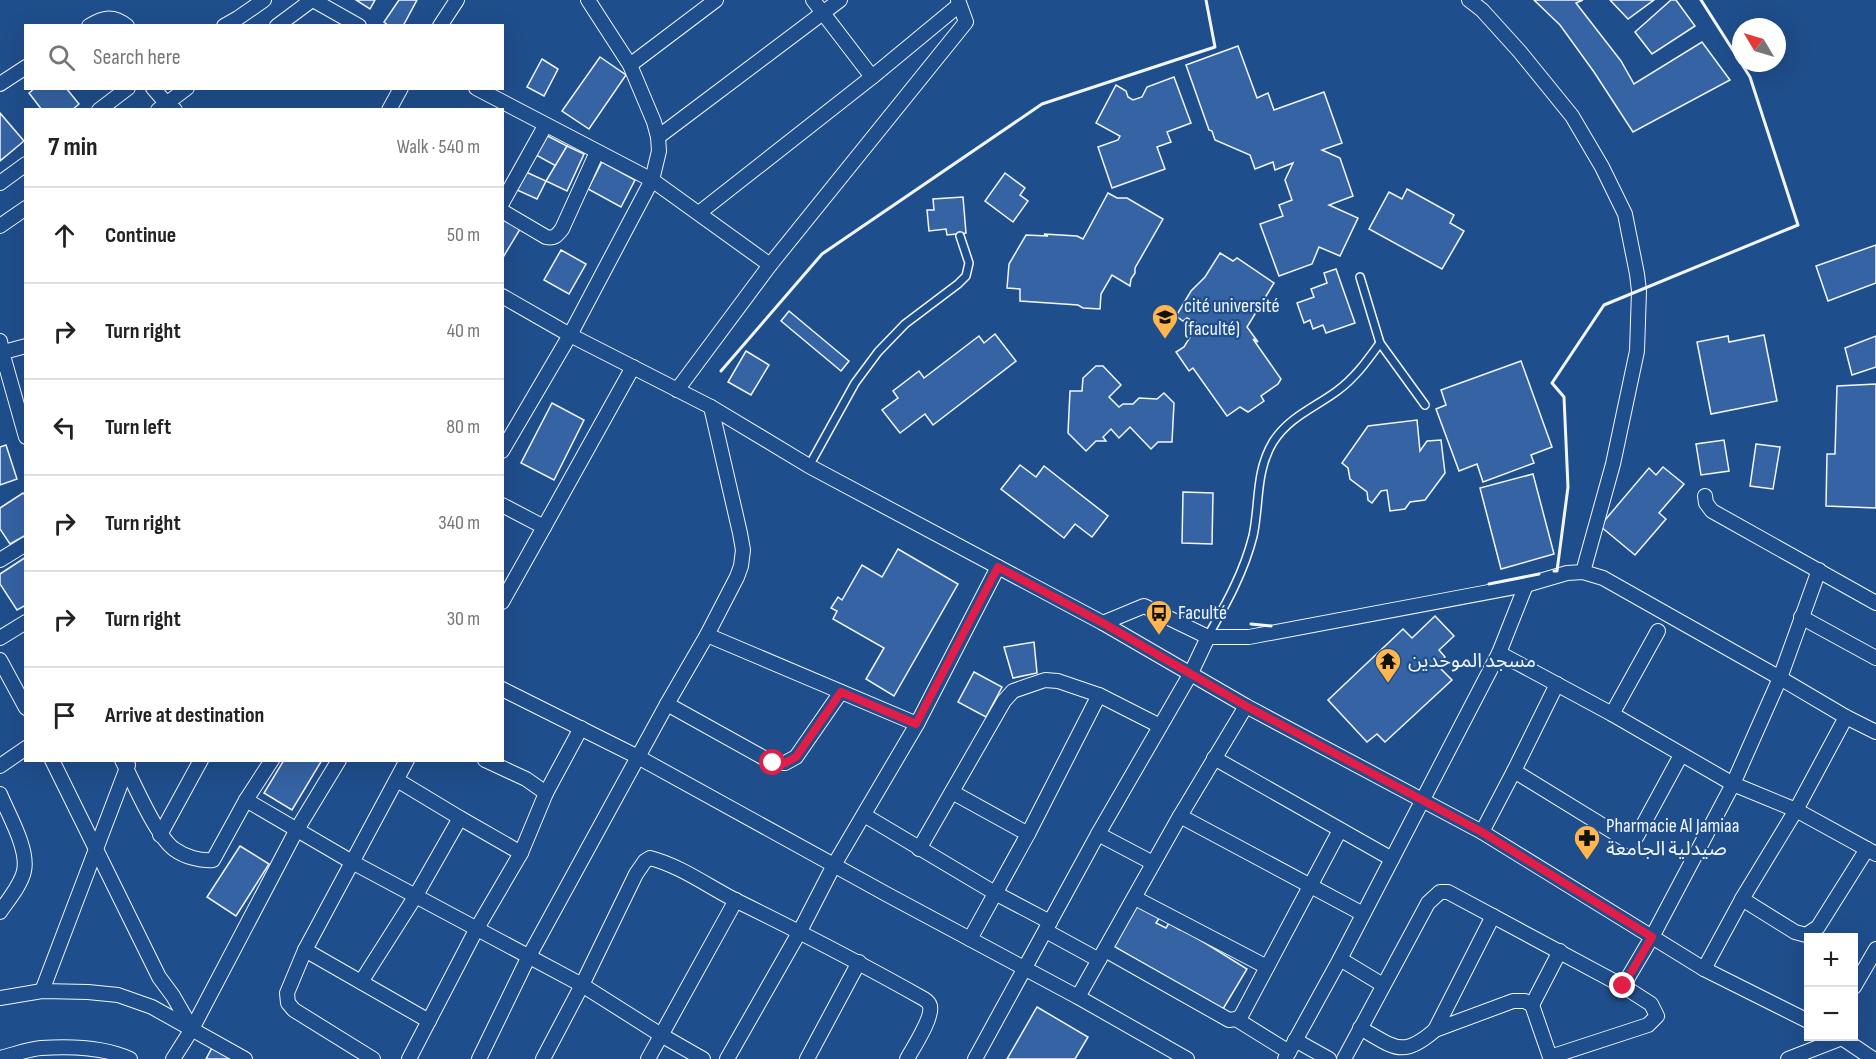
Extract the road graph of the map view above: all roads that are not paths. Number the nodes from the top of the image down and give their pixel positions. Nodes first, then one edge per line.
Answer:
1 (264, 0) edge
2 (312, 0) edge
3 (457, 0) edge
4 (588, 0) edge
5 (716, 0) edge
6 (813, 0) edge
7 (840, 0) edge
8 (1469, 0) edge
9 (958, 2) edge
10 (823, 13) junction
11 (92, 24) edge
12 (123, 24) edge
13 (228, 24) edge
14 (280, 24) edge
15 (355, 24) edge
16 (441, 24) edge
17 (630, 65) junction
18 (24, 68) edge
19 (872, 77) junction
20 (0, 84) edge
21 (125, 90) edge
22 (154, 90) edge
23 (185, 90) edge
24 (400, 90) edge
25 (480, 90) edge
26 (102, 108) edge
27 (166, 108) edge
28 (389, 108) edge
29 (545, 126) junction
30 (658, 137) junction
31 (597, 152) junction
32 (24, 165) edge
33 (652, 180) junction
34 (0, 183) edge
35 (504, 199) edge
36 (24, 209) edge
37 (504, 213) edge
38 (699, 213) junction
39 (0, 226) edge
40 (960, 236) dead end
41 (770, 265) junction
42 (1360, 277) dead end
43 (504, 297) edge
44 (570, 335) junction
45 (1380, 343) junction
46 (24, 346) edge
47 (1, 349) edge
48 (633, 367) junction
49 (677, 390) junction
50 (1425, 405) dead end
51 (711, 407) junction
52 (24, 430) edge
53 (504, 448) edge
54 (809, 466) junction
55 (1705, 496) dead end
56 (504, 506) edge
57 (544, 527) junction
58 (24, 545) edge
59 (0, 560) edge
60 (998, 567) junction
61 (1819, 570) junction
62 (1583, 572) junction
63 (1526, 585) junction
64 (504, 598) edge
65 (1876, 603) edge
66 (1800, 617) junction
67 (24, 623) edge
68 (1103, 623) junction
69 (1658, 631) dead end
70 (707, 635) junction
71 (1208, 636) junction
72 (0, 638) edge
73 (1499, 653) junction
74 (1876, 658) edge
75 (0, 660) edge
76 (1191, 673) junction
77 (1780, 678) junction
78 (1557, 684) junction
79 (504, 690) edge
80 (841, 692) junction
81 (1099, 695) junction
82 (24, 704) edge
83 (667, 704) junction
84 (1246, 706) junction
85 (1612, 714) junction
86 (1846, 717) junction
87 (916, 724) junction
88 (1160, 726) junction
89 (581, 728) junction
90 (1876, 732) edge
91 (24, 749) edge
92 (1681, 755) junction
93 (638, 757) junction
94 (1214, 758) junction
95 (53, 762) edge
96 (200, 762) edge
97 (271, 762) edge
98 (338, 762) edge
99 (406, 762) edge
100 (489, 762) edge
101 (126, 764) edge
102 (0, 766) edge
103 (1514, 771) junction
104 (397, 780) junction
105 (1733, 784) junction
106 (952, 792) junction
107 (546, 793) junction
108 (0, 794) edge
109 (246, 800) junction
110 (1422, 801) junction
111 (1796, 810) junction
112 (864, 815) junction
113 (1180, 816) junction
114 (460, 818) junction
115 (1340, 830) junction
116 (296, 831) junction
117 (1482, 832) junction
118 (1029, 834) junction
119 (1098, 834) junction
120 (160, 835) junction
121 (919, 849) junction
122 (95, 850) junction
123 (1871, 851) edge
124 (521, 853) junction
125 (1392, 859) junction
126 (352, 862) junction
127 (1153, 863) junction
128 (834, 865) junction
129 (1310, 885) junction
130 (995, 893) junction
131 (415, 897) junction
132 (1135, 898) junction
133 (1742, 899) junction
134 (736, 900) junction
135 (0, 912) edge
136 (1363, 914) junction
137 (1493, 916) junction
138 (1048, 927) junction
139 (476, 930) junction
140 (800, 931) junction
141 (1652, 937) junction
142 (970, 939) junction
143 (1876, 949) edge
144 (305, 950) junction
145 (1560, 951) junction
146 (1102, 955) junction
147 (528, 958) junction
148 (1340, 959) junction
149 (859, 962) junction
150 (1267, 967) junction
151 (1024, 968) junction
152 (1704, 969) junction
153 (1858, 980) edge
154 (362, 982) junction
155 (582, 985) junction
156 (1383, 985) junction
157 (1623, 986) junction
158 (42, 991) junction
159 (1078, 997) junction
160 (0, 998) edge
161 (1532, 1005) junction
162 (1236, 1019) junction
163 (1804, 1019) edge
164 (429, 1021) junction
165 (1360, 1028) junction
166 (192, 1029) junction
167 (1435, 1030) junction
168 (661, 1035) junction
169 (1831, 1041) edge
170 (1845, 1041) edge
171 (1290, 1050) edge
172 (1866, 1057) edge
173 (0, 1058) edge
174 (1549, 1058) edge
175 (130, 1059) edge
176 (173, 1059) edge
177 (245, 1059) edge
178 (373, 1059) edge
179 (409, 1059) edge
180 (479, 1059) edge
181 (543, 1059) edge
182 (648, 1059) edge
183 (703, 1059) edge
184 (727, 1059) edge
185 (807, 1059) edge
186 (907, 1059) edge
187 (975, 1059) edge
188 (1187, 1059) edge
189 (1329, 1059) edge
190 (1344, 1059) edge
191 (1788, 1059) edge

1 - 13 street
2 - 14 street
2 - 15 street
3 - 16 street
4 - 17 street
5 - 17 street
6 - 10 street
7 - 10 street
8 - 62 street
9 - 19 street
9 - 41 street
10 - 19 street
10 - 30 street
11 - 12 street
17 - 30 street
18 - 20 street
19 - 38 street
21 - 26 street
22 - 27 street
23 - 27 street
24 - 28 street
25 - 29 street
29 - 31 street
29 - 35 street
30 - 33 street
31 - 33 street
31 - 37 street
32 - 34 street
33 - 38 street
33 - 44 street
36 - 39 street
38 - 41 street
40 - 54 lane
41 - 49 street
42 - 45 lane
43 - 44 street
44 - 48 street
44 - 53 street
45 - 50 lane
45 - 71 lane
46 - 47 street
47 - 52 street
48 - 49 street
48 - 57 street
49 - 51 street
51 - 54 street
51 - 70 street
54 - 60 street
55 - 61 street
56 - 57 street
57 - 64 street
58 - 59 street
60 - 68 street
60 - 87 street
61 - 65 street
61 - 66 street
62 - 63 street
62 - 77 street
63 - 71 street
63 - 73 street
66 - 74 street
66 - 77 street
67 - 72 street
68 - 71 street
68 - 76 street
69 - 85 street
70 - 80 street
70 - 83 street
71 - 76 street
73 - 78 street
73 - 110 street
75 - 82 street
76 - 84 street
76 - 88 street
77 - 86 street
77 - 105 street
78 - 85 street
78 - 103 street
79 - 89 street
80 - 83 street
80 - 87 street
81 - 88 street
81 - 106 street
81 - 118 street
83 - 93 street
84 - 94 street
84 - 110 street
85 - 92 street
86 - 90 street
86 - 111 street
87 - 112 street
88 - 119 street
89 - 93 street
89 - 107 street
91 - 102 street
92 - 103 street
92 - 105 street
93 - 128 street
93 - 147 street
94 - 113 street
94 - 115 street
95 - 122 street
96 - 120 street
97 - 109 street
98 - 116 street
99 - 104 street
100 - 107 street
101 - 120 street
101 - 122 street
103 - 117 street
104 - 114 street
104 - 126 street
105 - 111 street
105 - 141 street
106 - 118 street
106 - 121 street
107 - 124 street
108 - 135 street
109 - 116 street
109 - 120 street
110 - 117 street
110 - 125 street
111 - 123 street
111 - 133 street
112 - 121 street
112 - 128 street
113 - 127 street
113 - 129 street
114 - 124 street
114 - 131 street
115 - 125 street
115 - 129 street
116 - 126 street
116 - 166 street
117 - 141 street
118 - 130 street
119 - 127 street
119 - 138 street
121 - 130 street
122 - 158 street
122 - 166 street
123 - 133 street
124 - 139 street
125 - 136 street
126 - 131 street
126 - 144 street
127 - 132 street
128 - 140 street
128 - 142 street
129 - 136 street
129 - 150 street
130 - 138 street
130 - 142 street
131 - 139 street
131 - 154 street
132 - 146 street
132 - 150 street
133 - 152 street
134 - 140 street
134 - 155 street
134 - 168 street
136 - 148 street
137 - 145 street
137 - 156 street
137 - 167 street
138 - 146 street
138 - 151 street
139 - 147 street
139 - 164 street
140 - 149 street
140 - 184 street
141 - 152 street
141 - 157 street
142 - 151 street
143 - 153 street
144 - 154 street
144 - 178 street
145 - 157 street
145 - 161 street
146 - 159 street
146 - 162 street
147 - 155 street
147 - 180 street
148 - 156 street
148 - 171 street
149 - 185 street
149 - 186 street
150 - 162 street
151 - 159 street
151 - 187 street
152 - 163 street
154 - 164 street
155 - 168 street
155 - 181 street
156 - 165 street
157 - 174 street
158 - 160 street
158 - 166 street
159 - 188 street
161 - 167 street
161 - 174 street
162 - 171 street
164 - 179 street
165 - 167 street
165 - 190 street
166 - 176 street
166 - 177 street
168 - 182 street
168 - 183 street
169 - 191 street
170 - 172 street
171 - 189 street
173 - 175 street

